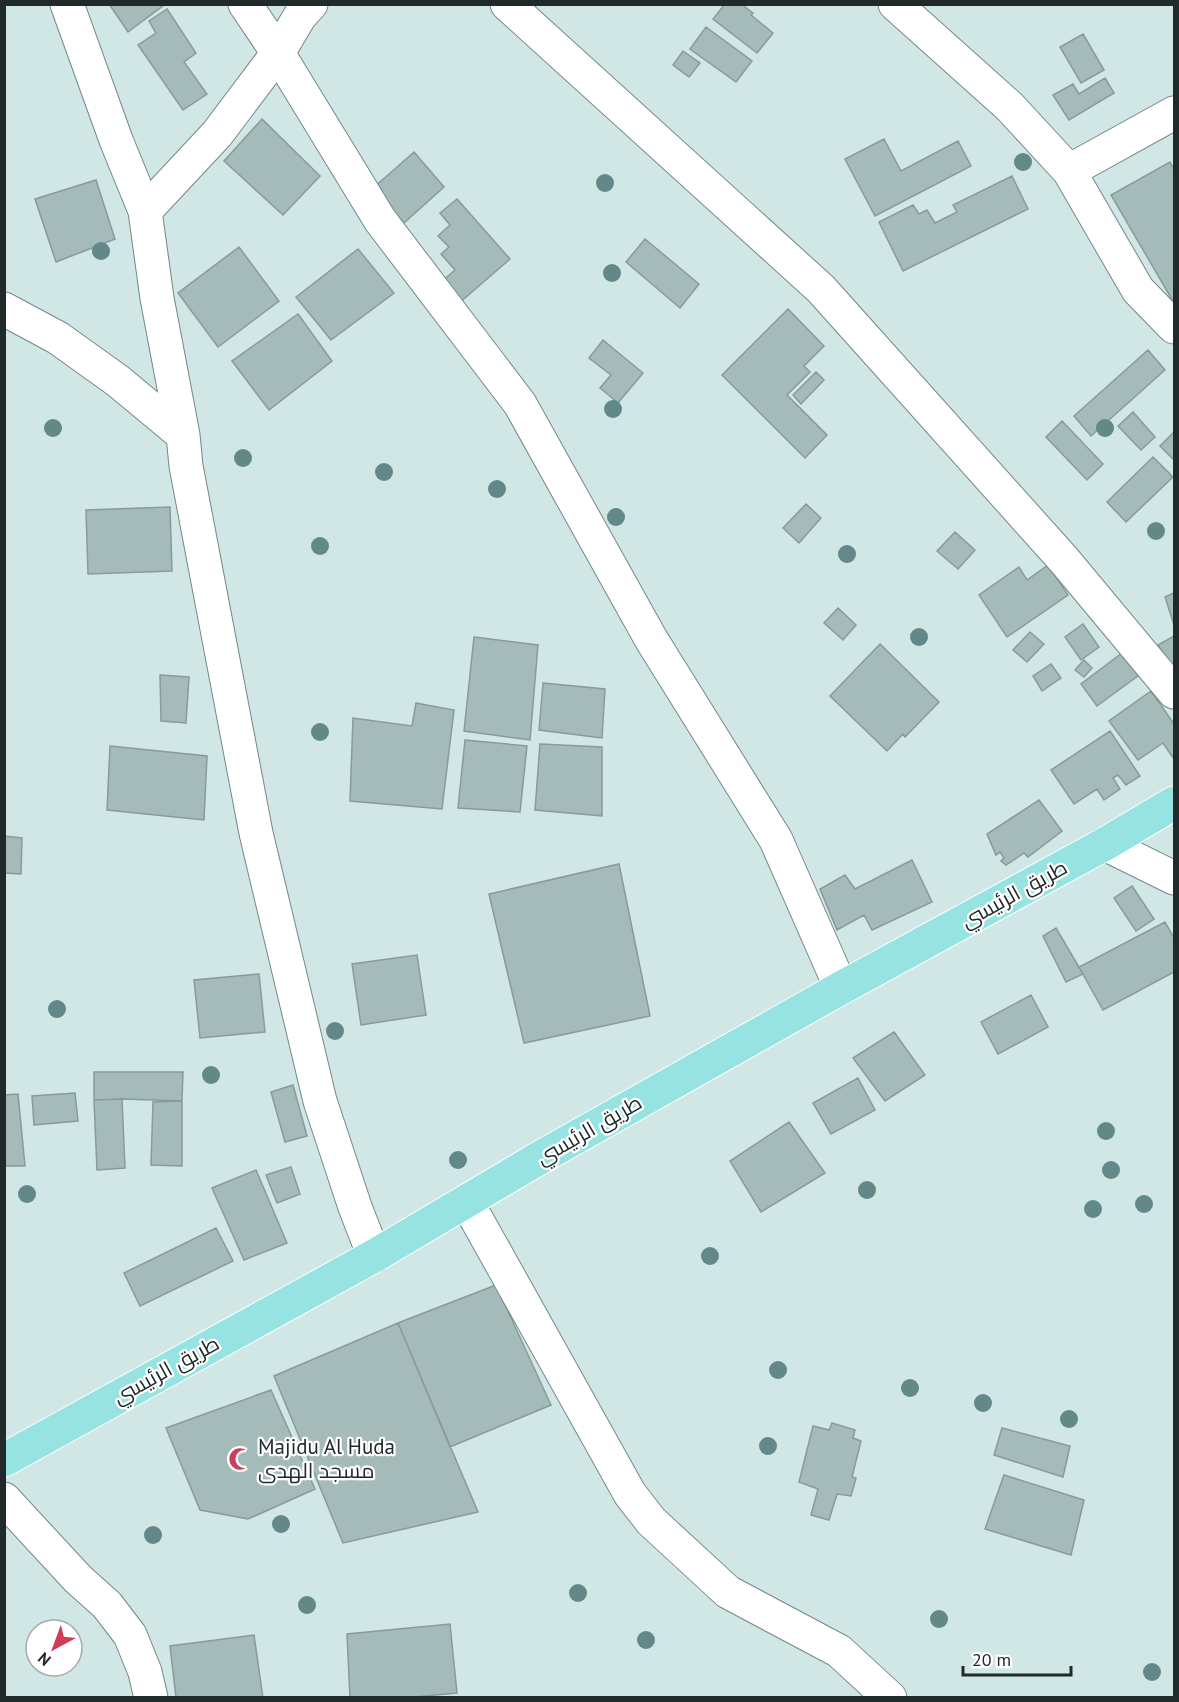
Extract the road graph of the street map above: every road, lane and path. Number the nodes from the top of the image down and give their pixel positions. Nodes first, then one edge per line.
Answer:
1 (67, 4) edge
2 (245, 4) edge
3 (311, 4) edge
4 (507, 4) edge
5 (895, 4) edge
6 (278, 52) junction
7 (1174, 113) edge
8 (1069, 171) junction
9 (145, 211) junction
10 (4, 309) edge
11 (1174, 327) edge
12 (183, 435) junction
13 (1174, 692) edge
14 (1174, 803) edge
15 (1105, 844) junction
16 (1174, 878) edge
17 (842, 988) junction
18 (467, 1202) junction
19 (374, 1256) junction
20 (4, 1460) edge
21 (4, 1499) edge
22 (151, 1698) edge
23 (890, 1698) edge

1 - 9 street
2 - 6 street
3 - 6 street
4 - 13 street
5 - 8 street
6 - 9 street
6 - 17 street
7 - 8 street
8 - 11 street
9 - 12 street
10 - 12 street
12 - 19 street
14 - 15 main road, طريق الرئيسي
15 - 16 street
15 - 17 main road, طريق الرئيسي
17 - 18 main road, طريق الرئيسي
18 - 19 main road, طريق الرئيسي
18 - 23 street
19 - 20 main road, طريق الرئيسي
21 - 22 street

